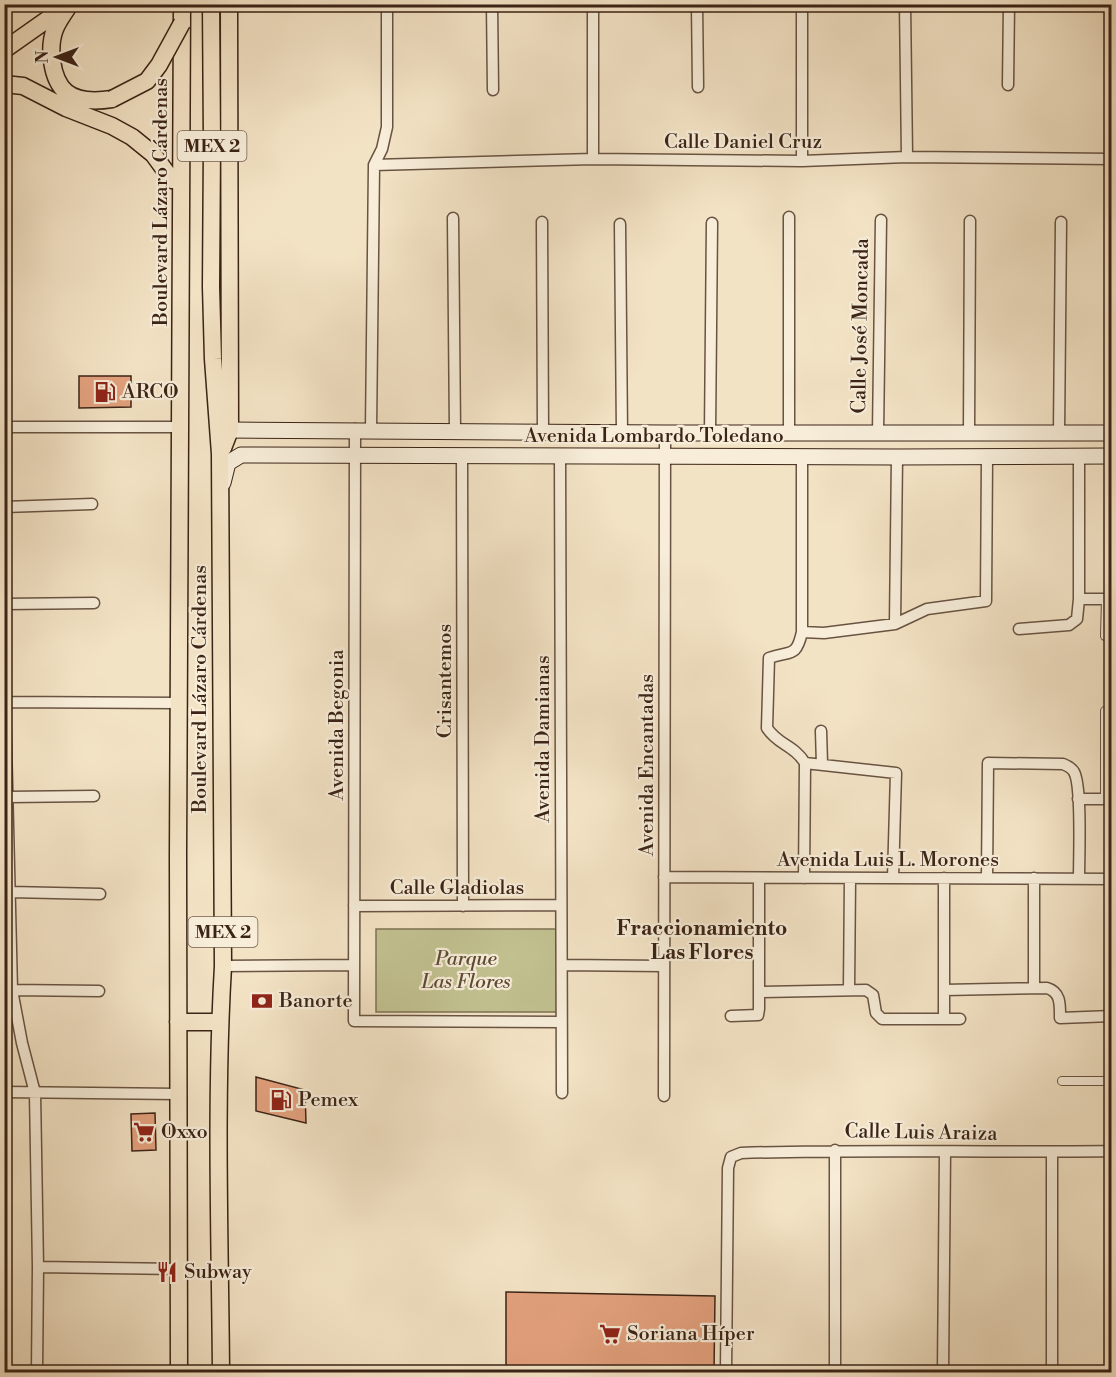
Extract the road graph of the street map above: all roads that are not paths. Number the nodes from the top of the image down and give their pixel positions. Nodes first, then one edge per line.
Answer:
1 (69, 4) edge
2 (173, 4) edge
3 (182, 4) edge
4 (211, 4) edge
5 (229, 4) edge
6 (387, 4) edge
7 (492, 4) edge
8 (593, 4) edge
9 (698, 4) edge
10 (802, 4) edge
11 (905, 4) edge
12 (1009, 4) edge
13 (182, 23) junction
14 (4, 50) edge
15 (4, 84) edge
16 (1008, 85) dead end
17 (698, 87) dead end
18 (493, 90) dead end
19 (1112, 123) edge
20 (907, 158) junction
21 (593, 159) junction
22 (1111, 159) edge
23 (802, 160) junction
24 (374, 165) junction
25 (172, 180) junction
26 (789, 217) dead end
27 (453, 218) dead end
28 (881, 220) dead end
29 (970, 221) dead end
30 (542, 222) dead end
31 (712, 222) dead end
32 (1061, 222) dead end
33 (620, 224) dead end
34 (4, 427) edge
35 (174, 427) junction
36 (355, 429) junction
37 (230, 430) junction
38 (371, 430) junction
39 (455, 431) junction
40 (543, 432) junction
41 (622, 433) junction
42 (665, 433) junction
43 (878, 433) junction
44 (969, 433) junction
45 (1018, 433) junction
46 (1059, 433) junction
47 (1112, 433) edge
48 (710, 434) junction
49 (789, 434) junction
50 (220, 454) junction
51 (356, 455) junction
52 (462, 456) junction
53 (560, 456) junction
54 (1112, 456) edge
55 (665, 457) junction
56 (802, 457) junction
57 (987, 457) junction
58 (1018, 457) junction
59 (1079, 457) junction
60 (897, 458) junction
61 (180, 468) junction
62 (220, 491) junction
63 (92, 504) dead end
64 (4, 507) edge
65 (4, 564) edge
66 (1079, 599) junction
67 (1109, 599) edge
68 (94, 603) dead end
69 (5, 604) edge
70 (895, 624) junction
71 (1019, 629) dead end
72 (802, 632) junction
73 (1105, 636) dead end
74 (5, 702) edge
75 (178, 702) junction
76 (1105, 711) dead end
77 (821, 731) dead end
78 (804, 764) junction
79 (822, 764) junction
80 (94, 796) dead end
81 (8, 797) junction
82 (1078, 799) junction
83 (1108, 799) edge
84 (664, 877) junction
85 (759, 878) junction
86 (804, 878) junction
87 (850, 878) junction
88 (893, 878) junction
89 (944, 878) junction
90 (987, 878) junction
91 (1034, 878) junction
92 (1079, 878) junction
93 (1112, 879) edge
94 (10, 892) junction
95 (100, 894) dead end
96 (561, 905) junction
97 (354, 906) junction
98 (463, 906) junction
99 (354, 965) junction
100 (562, 965) junction
101 (223, 966) junction
102 (663, 966) junction
103 (1034, 988) junction
104 (12, 990) junction
105 (849, 990) junction
106 (944, 990) junction
107 (99, 991) dead end
108 (760, 992) junction
109 (731, 1016) dead end
110 (1112, 1016) edge
111 (944, 1019) junction
112 (960, 1019) dead end
113 (178, 1022) junction
114 (219, 1022) junction
115 (561, 1022) junction
116 (1062, 1081) dead end
117 (1112, 1081) edge
118 (4, 1092) edge
119 (35, 1093) junction
120 (562, 1093) dead end
121 (178, 1094) junction
122 (664, 1096) dead end
123 (835, 1150) junction
124 (1112, 1151) edge
125 (945, 1152) junction
126 (1052, 1152) junction
127 (38, 1267) junction
128 (178, 1269) junction
129 (37, 1372) edge
130 (179, 1372) edge
131 (221, 1372) edge
132 (726, 1372) edge
133 (835, 1372) edge
134 (943, 1372) edge
135 (1052, 1372) edge

1 - 13 highway, bridge
1 - 14 highway
2 - 25 highway
3 - 13 highway, Boulevard Lázaro Cárdenas / MEX 2
4 - 50 highway, Boulevard Lázaro Cárdenas / MEX 2
5 - 37 highway
6 - 24 street
7 - 18 street
8 - 21 street
9 - 17 street
10 - 23 street
11 - 20 street
12 - 16 street
13 - 61 highway, Boulevard Lázaro Cárdenas / MEX 2
15 - 25 highway
19 - 22 street
20 - 22 street, Calle Daniel Cruz
20 - 23 street, Calle Daniel Cruz
21 - 23 street, Calle Daniel Cruz
21 - 24 street, Calle Daniel Cruz
24 - 38 street
25 - 35 highway
26 - 49 street
27 - 39 street
28 - 43 street, Calle José Moncada
29 - 44 street
30 - 40 street
31 - 48 street
32 - 46 street
33 - 41 street
34 - 35 street
35 - 61 highway
36 - 37 main road, Avenida Lombardo Toledano
36 - 38 main road, Avenida Lombardo Toledano
36 - 51 street, Avenida Begonia
37 - 50 highway
38 - 39 main road, Avenida Lombardo Toledano
39 - 40 main road, Avenida Lombardo Toledano
40 - 41 main road, Avenida Lombardo Toledano
41 - 42 main road, Avenida Lombardo Toledano
42 - 48 main road, Avenida Lombardo Toledano
42 - 55 street, Avenida Encantadas
43 - 44 main road, Avenida Lombardo Toledano
43 - 49 main road, Avenida Lombardo Toledano
44 - 45 main road, Avenida Lombardo Toledano
45 - 46 main road, Avenida Lombardo Toledano
45 - 58 main road
46 - 47 main road, Avenida Lombardo Toledano
48 - 49 main road, Avenida Lombardo Toledano
50 - 62 highway, Boulevard Lázaro Cárdenas / MEX 2
51 - 52 main road, Avenida Lombardo Toledano
51 - 62 main road, Avenida Lombardo Toledano
51 - 97 street, Avenida Begonia
52 - 53 main road, Avenida Lombardo Toledano
52 - 98 street, Crisantemos
53 - 55 main road, Avenida Lombardo Toledano
53 - 96 street, Avenida Damianas
54 - 59 main road, Avenida Lombardo Toledano
55 - 56 main road, Avenida Lombardo Toledano
55 - 84 street, Avenida Encantadas
56 - 60 main road, Avenida Lombardo Toledano
56 - 72 street
57 - 58 main road, Avenida Lombardo Toledano
57 - 60 main road, Avenida Lombardo Toledano
57 - 70 street
58 - 59 main road, Avenida Lombardo Toledano
59 - 66 street
60 - 70 street
61 - 75 highway, Boulevard Lázaro Cárdenas / MEX 2
62 - 101 highway, Boulevard Lázaro Cárdenas / MEX 2
63 - 64 street
65 - 69 street
66 - 67 street
66 - 71 street
67 - 73 street
68 - 69 street
69 - 74 street
70 - 72 street
72 - 78 street
74 - 75 street
74 - 81 street
75 - 113 highway, Boulevard Lázaro Cárdenas / MEX 2
76 - 83 street
77 - 79 street
78 - 79 street
78 - 86 street
79 - 88 street
80 - 81 street
81 - 94 street
82 - 83 street
82 - 90 street
82 - 92 street
84 - 85 street, Avenida Luis L. Morones
84 - 102 street, Avenida Encantadas
85 - 86 street, Avenida Luis L. Morones
85 - 108 street
86 - 87 street, Avenida Luis L. Morones
87 - 88 street, Avenida Luis L. Morones
87 - 105 street
88 - 89 street, Avenida Luis L. Morones
89 - 90 street, Avenida Luis L. Morones
89 - 106 street
90 - 91 street, Avenida Luis L. Morones
91 - 92 street, Avenida Luis L. Morones
91 - 103 street
92 - 93 street, Avenida Luis L. Morones
94 - 95 street
94 - 104 street
96 - 98 street, Calle Gladiolas
96 - 100 street, Avenida Damianas
97 - 98 street, Calle Gladiolas
97 - 99 street, Avenida Begonia
99 - 101 street
99 - 115 street, Avenida Begonia
100 - 102 street
100 - 115 street, Avenida Damianas
101 - 114 highway, Boulevard Lázaro Cárdenas / MEX 2
102 - 122 street, Avenida Encantadas
103 - 106 street
103 - 110 street
104 - 107 street
104 - 119 street
105 - 108 street
105 - 111 street
106 - 111 street
108 - 109 street
111 - 112 street
113 - 114 highway
113 - 121 highway, Boulevard Lázaro Cárdenas / MEX 2
114 - 131 highway, Boulevard Lázaro Cárdenas / MEX 2
115 - 120 street, Avenida Damianas
116 - 117 street
118 - 119 street
119 - 121 street
119 - 127 street
121 - 128 highway, Boulevard Lázaro Cárdenas / MEX 2
123 - 125 street, Calle Luis Araiza
123 - 132 street, Calle Luis Araiza
123 - 133 street
124 - 126 street, Calle Luis Araiza
125 - 126 street, Calle Luis Araiza
125 - 134 street
126 - 135 street
127 - 128 street
127 - 129 street
128 - 130 highway, Boulevard Lázaro Cárdenas / MEX 2

